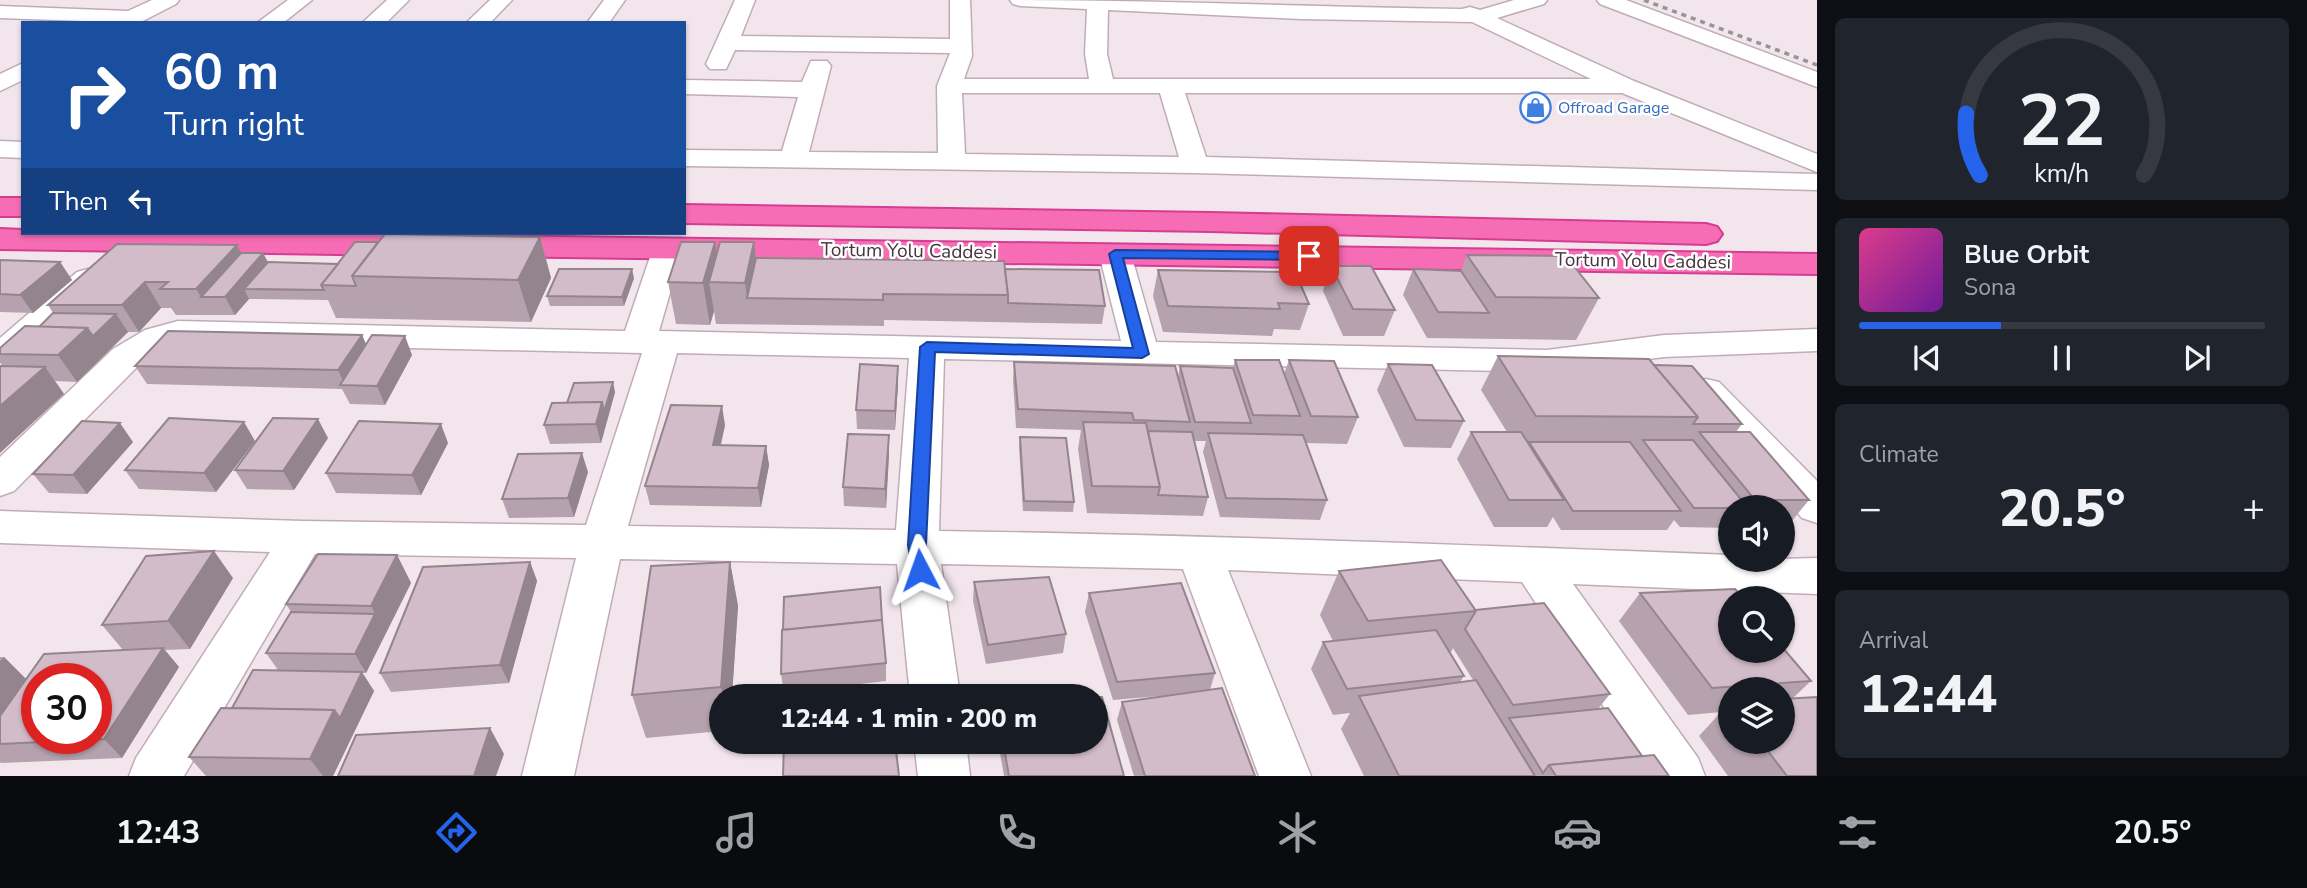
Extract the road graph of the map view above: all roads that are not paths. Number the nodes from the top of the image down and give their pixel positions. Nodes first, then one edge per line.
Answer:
1 (169, 0) edge
2 (302, 0) edge
3 (399, 0) edge
4 (502, 0) edge
5 (615, 0) edge
6 (745, 0) edge
7 (960, 0) edge
8 (1020, 0) edge
9 (1433, 0) edge
10 (1537, 0) edge
11 (1607, 0) edge
12 (1099, 1) edge
13 (1317, 7) edge
14 (0, 12) edge
15 (1480, 16) junction
16 (126, 20) edge
17 (271, 21) edge
18 (375, 21) edge
19 (479, 21) edge
20 (599, 21) edge
21 (727, 43) junction
22 (825, 44) junction
23 (960, 46) junction
24 (1817, 80) edge
25 (949, 86) junction
26 (1102, 86) junction
27 (1170, 86) junction
28 (1625, 86) junction
29 (696, 87) edge
30 (812, 89) junction
31 (0, 149) edge
32 (21, 150) edge
33 (686, 158) edge
34 (793, 159) junction
35 (952, 161) junction
36 (1817, 164) edge
37 (1195, 165) junction
38 (1817, 182) edge
39 (0, 207) edge
40 (21, 207) edge
41 (686, 214) edge
42 (1817, 237) edge
43 (0, 239) edge
44 (130, 242) junction
45 (668, 248) junction
46 (1115, 254) junction
47 (1817, 264) edge
48 (15, 331) edge
49 (1817, 340) edge
50 (651, 341) junction
51 (1664, 346) junction
52 (927, 347) junction
53 (1142, 354) junction
54 (0, 357) edge
55 (0, 481) edge
56 (1817, 507) edge
57 (0, 527) edge
58 (303, 537) junction
59 (602, 541) junction
60 (917, 545) junction
61 (1199, 552) junction
62 (1534, 564) junction
63 (1817, 576) edge
64 (934, 684) edge
65 (941, 754) edge
66 (155, 776) edge
67 (548, 776) edge
68 (944, 776) edge
69 (1285, 776) edge
70 (1679, 776) edge

1 - 16 street
2 - 17 street
3 - 18 street
4 - 19 street
5 - 20 street
6 - 21 street
7 - 23 street
8 - 12 street
9 - 15 street
10 - 15 street
11 - 24 street
12 - 13 street
12 - 26 street
13 - 15 street
14 - 16 street
15 - 28 street
21 - 22 street
21 - 29 street
22 - 23 street
22 - 30 street
23 - 25 street
25 - 26 street
25 - 35 street
26 - 27 street
27 - 28 street
27 - 37 street
28 - 36 street
29 - 30 street
30 - 34 street
31 - 32 street
33 - 34 street
34 - 35 street
35 - 37 street
37 - 38 street
39 - 40 highway
41 - 42 highway, Tortum Yolu Caddesi
43 - 44 highway, Tortum Yolu Caddesi
44 - 45 highway, Tortum Yolu Caddesi
44 - 48 street
45 - 46 highway, Tortum Yolu Caddesi
45 - 50 street
46 - 47 highway, Tortum Yolu Caddesi
46 - 53 street
48 - 54 street
49 - 51 street
50 - 52 street
50 - 55 street
50 - 59 street
51 - 53 street
51 - 56 street
52 - 53 street
52 - 60 street
57 - 58 street
58 - 59 street
58 - 66 street
59 - 60 street
59 - 67 street
60 - 61 street
60 - 64 street
61 - 62 street
61 - 69 street
62 - 63 street
62 - 70 street
65 - 68 street

